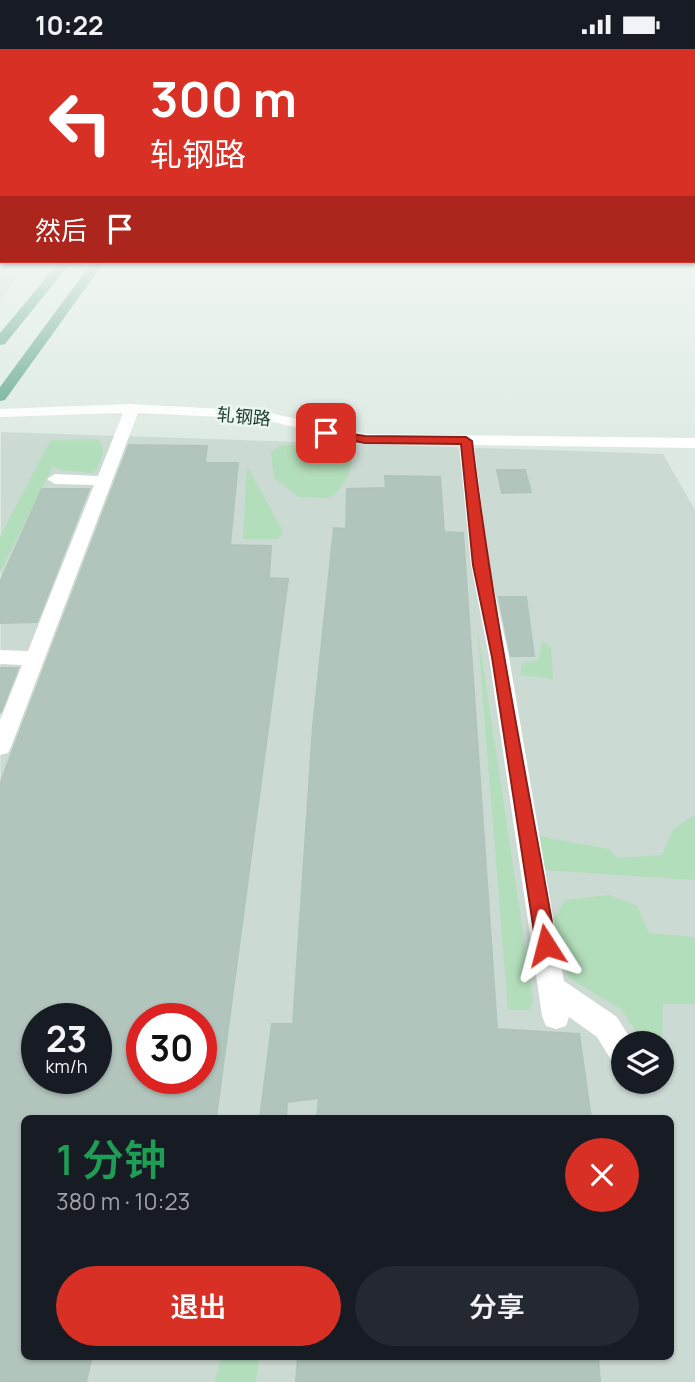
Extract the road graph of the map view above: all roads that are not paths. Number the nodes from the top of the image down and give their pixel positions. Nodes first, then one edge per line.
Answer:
1 (15, 323) edge
2 (54, 323) edge
3 (0, 341) edge
4 (0, 397) edge
5 (132, 409) junction
6 (0, 412) edge
7 (466, 441) junction
8 (692, 447) edge
9 (55, 479) dead end
10 (102, 481) junction
11 (0, 657) edge
12 (34, 658) junction
13 (0, 747) edge
14 (611, 1034) edge

1 - 3 main road
2 - 4 main road
5 - 6 street, 轧钢路
5 - 7 street, 轧钢路
5 - 10 street
7 - 8 street, 轧钢路
7 - 14 street
9 - 10 street
10 - 12 street
11 - 12 street
12 - 13 street

